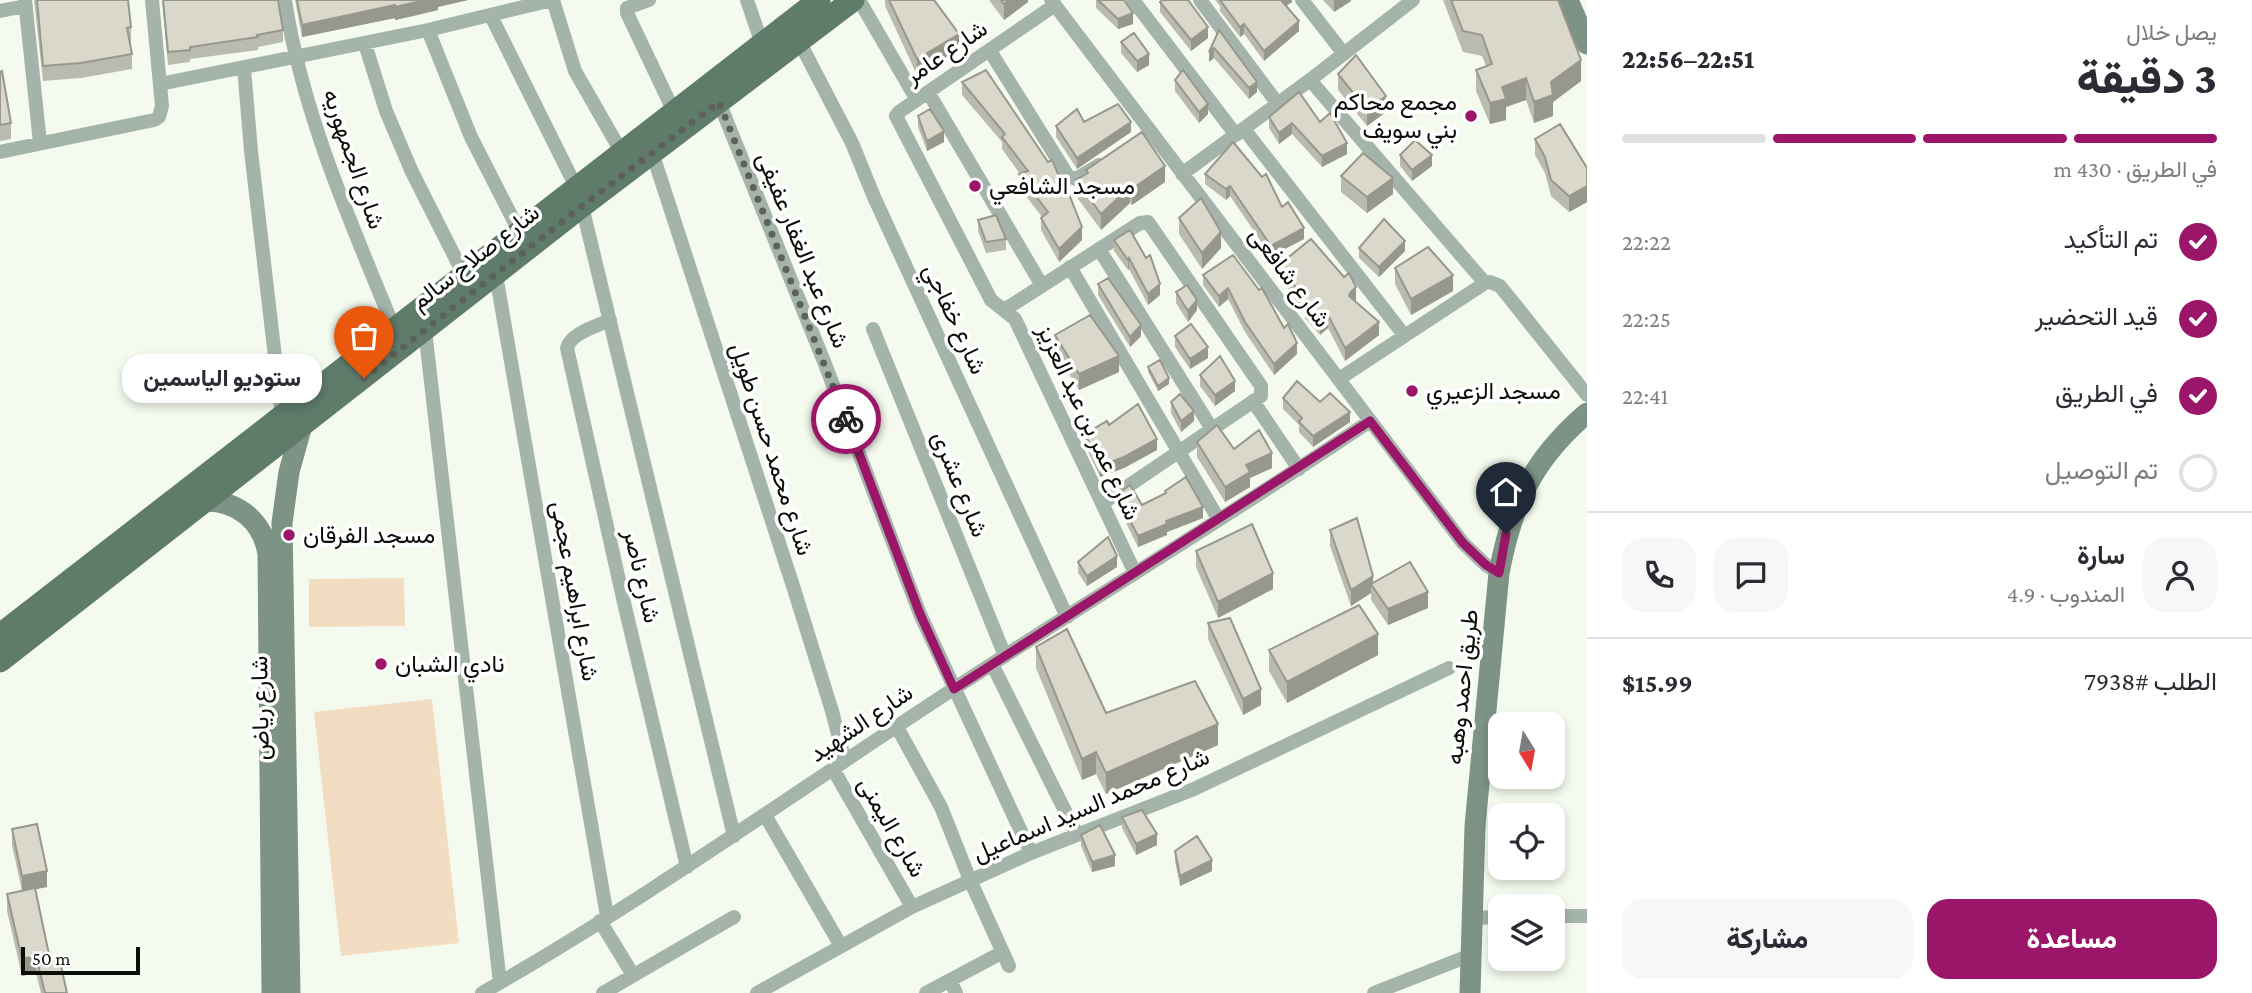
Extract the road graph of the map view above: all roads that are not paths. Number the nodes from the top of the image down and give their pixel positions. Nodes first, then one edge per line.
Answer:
1 (152, 0) edge
2 (285, 0) edge
3 (552, 0) edge
4 (649, 0) edge
5 (747, 0) edge
6 (819, 0) edge
7 (853, 0) edge
8 (859, 0) edge
9 (1133, 0) edge
10 (1200, 0) edge
11 (1302, 0) edge
12 (1413, 0) edge
13 (1568, 0) edge
14 (1053, 2) edge
15 (26, 3) edge
16 (0, 11) edge
17 (491, 16) junction
18 (428, 30) junction
19 (1586, 37) edge
20 (799, 41) junction
21 (365, 44) junction
22 (762, 44) junction
23 (989, 51) junction
24 (1344, 54) junction
25 (297, 58) junction
26 (244, 68) junction
27 (1310, 80) junction
28 (160, 84) junction
29 (922, 96) junction
30 (719, 102) junction
31 (1278, 104) junction
32 (674, 112) junction
33 (897, 113) joint
34 (1240, 132) junction
35 (40, 143) junction
36 (0, 152) edge
37 (652, 152) junction
38 (622, 153) junction
39 (1110, 158) edge
40 (1182, 174) junction
41 (579, 197) junction
42 (520, 233) junction
43 (1099, 248) junction
44 (1069, 267) junction
45 (464, 275) junction
46 (495, 275) junction
47 (1485, 283) junction
48 (1041, 284) junction
49 (1004, 310) junction
50 (610, 320) junction
51 (394, 328) junction
52 (873, 329) dead end
53 (425, 330) junction
54 (1404, 335) junction
55 (1339, 379) junction
56 (1587, 395) edge
57 (1254, 401) junction
58 (1587, 413) edge
59 (292, 421) junction
60 (1370, 421) junction
61 (1212, 429) junction
62 (1178, 452) junction
63 (1299, 469) junction
64 (206, 501) junction
65 (1103, 503) junction
66 (1219, 520) junction
67 (1135, 573) junction
68 (1499, 573) junction
69 (1066, 617) junction
70 (277, 634) junction
71 (0, 635) edge
72 (1005, 656) junction
73 (0, 661) edge
74 (992, 664) junction
75 (1449, 668) dead end
76 (954, 689) junction
77 (897, 727) junction
78 (839, 765) junction
79 (765, 815) junction
80 (1077, 835) junction
81 (734, 836) junction
82 (1031, 853) junction
83 (687, 867) junction
84 (281, 874) junction
85 (970, 880) junction
86 (912, 907) junction
87 (1565, 916) edge
88 (1587, 916) edge
89 (734, 917) dead end
90 (1488, 917) edge
91 (604, 918) junction
92 (1472, 918) junction
93 (841, 946) junction
94 (1471, 955) junction
95 (633, 975) junction
96 (500, 983) junction
97 (953, 987) edge
98 (272, 993) edge
99 (290, 993) edge
100 (482, 993) edge
101 (603, 993) edge
102 (757, 993) edge
103 (926, 993) edge
104 (1374, 993) edge
105 (1470, 993) edge

1 - 28 street
2 - 25 street, شارع الجمهوريه
3 - 17 street
3 - 38 street
4 - 32 street
5 - 22 street
6 - 22 main road, شارع صلاح سالم
7 - 20 main road, شارع صلاح سالم
8 - 29 street
9 - 34 street
10 - 31 street
11 - 24 street
12 - 24 street
13 - 19 street
14 - 23 street, شارع عامر
14 - 40 street, شارع شافعى
15 - 16 street
15 - 35 street
17 - 18 street
17 - 41 street
18 - 21 street
18 - 42 street
20 - 30 main road, شارع صلاح سالم
20 - 69 street, شارع خفاجي
21 - 25 street
21 - 45 street
22 - 32 main road, شارع صلاح سالم
23 - 29 street, شارع عامر
23 - 39 street
24 - 27 street
25 - 26 street
25 - 51 street, شارع الجمهوريه
26 - 28 street
26 - 59 street
27 - 31 street
27 - 47 street
28 - 35 street
29 - 33 street, شارع عامر
29 - 48 street
30 - 37 main road, شارع صلاح سالم
30 - 76 street, شارع عبد الغفار عفيفى
31 - 34 street
32 - 38 main road, شارع صلاح سالم
33 - 49 street, شارع عمر بن عبد العزيز
34 - 40 street
34 - 54 street
35 - 36 street
37 - 41 main road, شارع صلاح سالم
37 - 78 street, شارع محمد حسن طويل
38 - 41 main road, شارع صلاح سالم
40 - 55 street, شارع شافعى
41 - 42 main road, شارع صلاح سالم
41 - 46 main road, شارع صلاح سالم
41 - 50 street
42 - 45 main road, شارع صلاح سالم
43 - 44 street
43 - 57 street
43 - 61 street
44 - 48 street
44 - 62 street
45 - 51 main road, شارع صلاح سالم
46 - 53 main road, شارع صلاح سالم
46 - 91 street, شارع ابراهيم عجمى
47 - 54 street
47 - 56 street
48 - 49 street
49 - 65 street, شارع عمر بن عبد العزيز
50 - 81 street
50 - 83 street, شارع ناصر
51 - 59 main road, شارع صلاح سالم
52 - 72 street, شارع عشرى
53 - 59 main road, شارع صلاح سالم
53 - 96 street
54 - 55 street
55 - 60 street, شارع شافعى
57 - 61 street
57 - 63 street
58 - 68 street, طريق احمد وهبه
59 - 64 main road, شارع صلاح سالم
59 - 70 street, شارع رياض
59 - 71 main road, شارع صلاح سالم
60 - 63 street, شارع الشهيد
60 - 68 street, شارع شافعى
61 - 62 street
62 - 65 street
62 - 66 street
63 - 66 street, شارع الشهيد
64 - 70 street, شارع رياض
64 - 73 main road, شارع صلاح سالم
65 - 67 street, شارع عمر بن عبد العزيز
66 - 67 street, شارع الشهيد
67 - 69 street, شارع الشهيد
68 - 92 street, طريق احمد وهبه
69 - 72 street, شارع الشهيد
70 - 84 street, شارع رياض
72 - 74 street, شارع الشهيد
74 - 76 street, شارع الشهيد
74 - 80 street
75 - 80 street, شارع محمد السيد اسماعيل
76 - 77 street, شارع الشهيد
76 - 82 street, شارع عبد الغفار عفيفى
77 - 78 street, شارع الشهيد
77 - 85 street
78 - 79 street, شارع الشهيد
78 - 86 street, شارع اليمنى
79 - 81 street, شارع الشهيد
79 - 93 street
80 - 82 street, شارع محمد السيد اسماعيل
81 - 83 street, شارع الشهيد
82 - 85 street, شارع محمد السيد اسماعيل
83 - 91 street, شارع الشهيد
84 - 98 street, شارع رياض
84 - 99 street, شارع رياض
85 - 86 street, شارع محمد السيد اسماعيل
85 - 97 street
86 - 93 street, شارع محمد السيد اسماعيل
87 - 88 street
89 - 95 street
90 - 92 street
91 - 95 street
91 - 96 street, شارع الشهيد
92 - 94 street, طريق احمد وهبه
93 - 102 street, شارع محمد السيد اسماعيل
94 - 104 street
94 - 105 street, طريق احمد وهبه
95 - 101 street
96 - 100 street, شارع الشهيد
97 - 103 street

